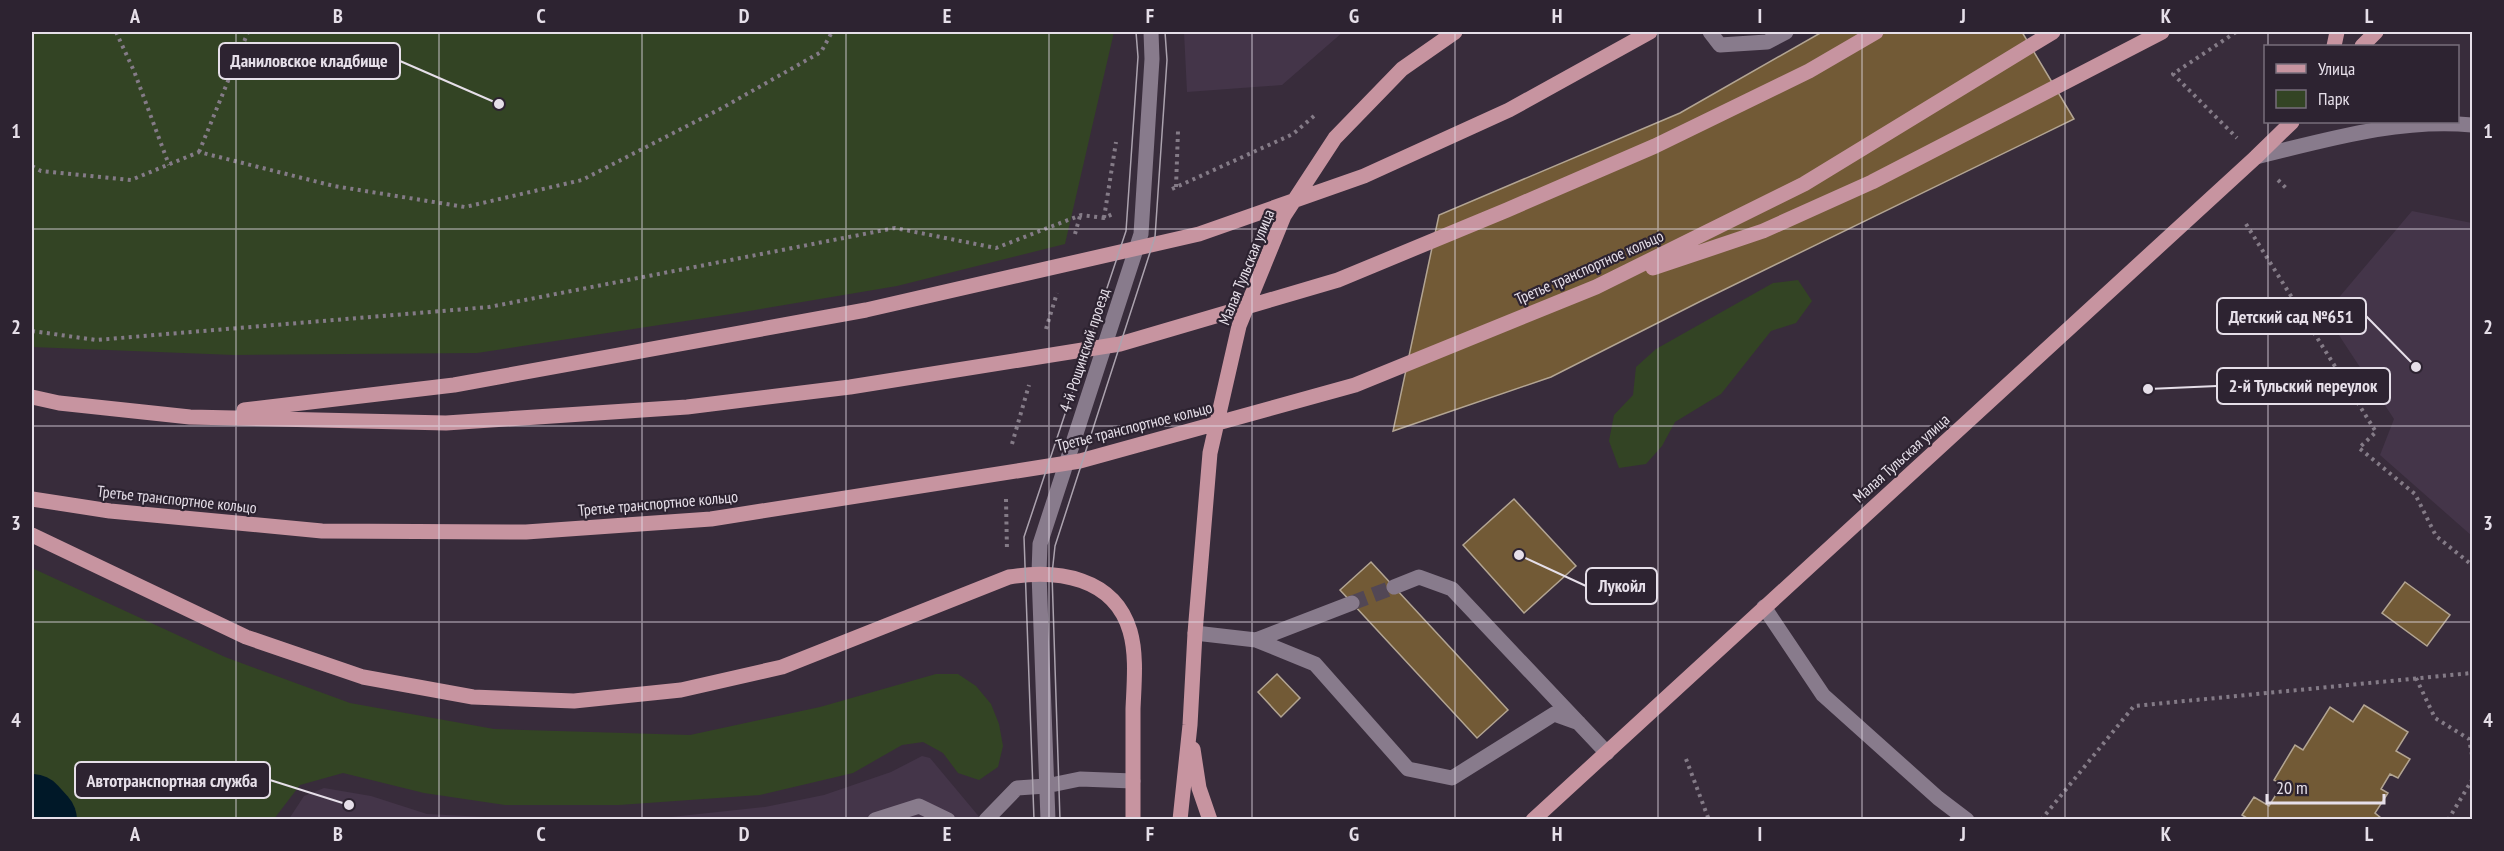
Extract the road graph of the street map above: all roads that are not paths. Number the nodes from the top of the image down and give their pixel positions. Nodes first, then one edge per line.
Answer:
1 (1151, 32) edge
2 (1455, 32) edge
3 (1650, 32) edge
4 (1710, 32) edge
5 (1786, 32) edge
6 (1876, 32) edge
7 (2053, 32) edge
8 (2162, 32) edge
9 (2376, 32) edge
10 (2363, 45) edge
11 (2291, 123) edge
12 (2472, 125) edge
13 (2256, 158) junction
14 (1596, 288) junction
15 (32, 398) edge
16 (190, 417) junction
17 (32, 499) edge
18 (32, 535) edge
19 (1039, 573) junction
20 (1394, 587) tunnel mouth
21 (1352, 603) tunnel mouth
22 (1764, 607) junction
23 (1195, 633) junction
24 (1256, 640) junction
25 (1579, 723) junction
26 (1190, 725) junction
27 (1607, 753) junction
28 (1133, 782) junction
29 (1046, 786) junction
30 (875, 819) edge
31 (948, 819) edge
32 (986, 819) edge
33 (1048, 819) edge
34 (1133, 819) edge
35 (1180, 819) edge
36 (1210, 819) edge
37 (1533, 819) edge
38 (1967, 819) edge

1 - 19 street, 4-й Рощинский проезд
2 - 23 main road, Малая Тульская улица
3 - 16 main road
4 - 5 street
6 - 16 main road
7 - 14 main road, Третье транспортное кольцо
8 - 14 main road
9 - 10 main road
11 - 13 main road, Малая Тульская улица
12 - 13 street
13 - 22 main road, Малая Тульская улица
14 - 17 main road, Третье транспортное кольцо
15 - 16 main road
18 - 19 main road
19 - 28 main road
19 - 29 street, 4-й Рощинский проезд
20 - 25 street
21 - 24 street
22 - 27 main road, Малая Тульская улица
22 - 38 street
23 - 24 street
23 - 26 main road, Малая Тульская улица
24 - 25 street
25 - 27 street
26 - 35 main road
26 - 36 main road
27 - 37 main road, Малая Тульская улица
28 - 29 street
28 - 34 main road
29 - 32 street
29 - 33 street, 4-й Рощинский проезд
30 - 31 street

